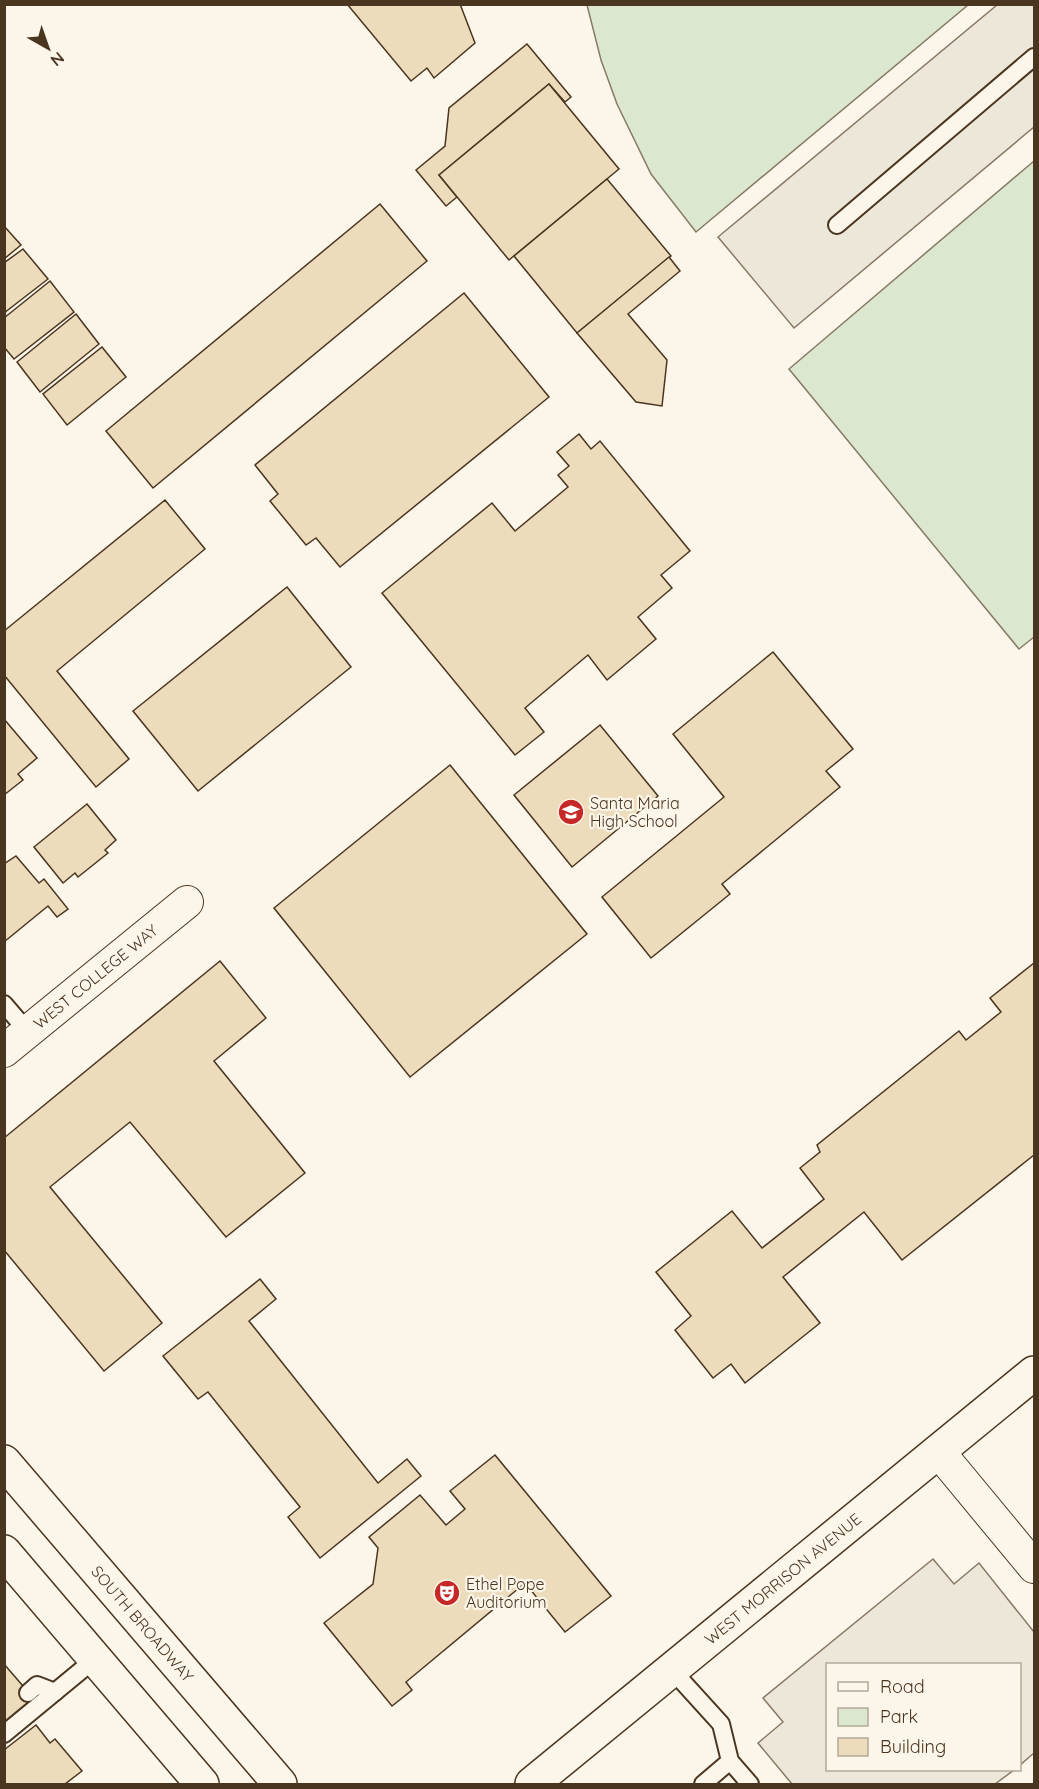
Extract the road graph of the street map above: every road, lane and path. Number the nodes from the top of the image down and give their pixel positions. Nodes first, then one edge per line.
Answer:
1 (1035, 57) edge
2 (837, 225) dead end
3 (187, 902) dead end
4 (4, 1004) edge
5 (16, 1041) edge
6 (1035, 1372) edge
7 (938, 1451) junction
8 (4, 1462) edge
9 (4, 1552) edge
10 (1035, 1567) edge
11 (95, 1659) junction
12 (672, 1670) junction
13 (55, 1692) junction
14 (28, 1693) dead end
15 (4, 1734) edge
16 (730, 1761) junction
17 (202, 1785) edge
18 (280, 1785) edge
19 (532, 1785) edge
20 (703, 1785) edge
21 (750, 1785) edge

1 - 2 lane
3 - 5 street, WEST COLLEGE WAY
4 - 5 lane
6 - 7 main road, WEST MORRISON AVENUE
7 - 10 street
7 - 12 main road, WEST MORRISON AVENUE
8 - 18 main road, SOUTH BROADWAY
9 - 11 main road
11 - 13 lane
11 - 17 main road
12 - 16 lane
12 - 19 main road, WEST MORRISON AVENUE
13 - 14 lane
13 - 15 lane
16 - 20 lane
16 - 21 lane

